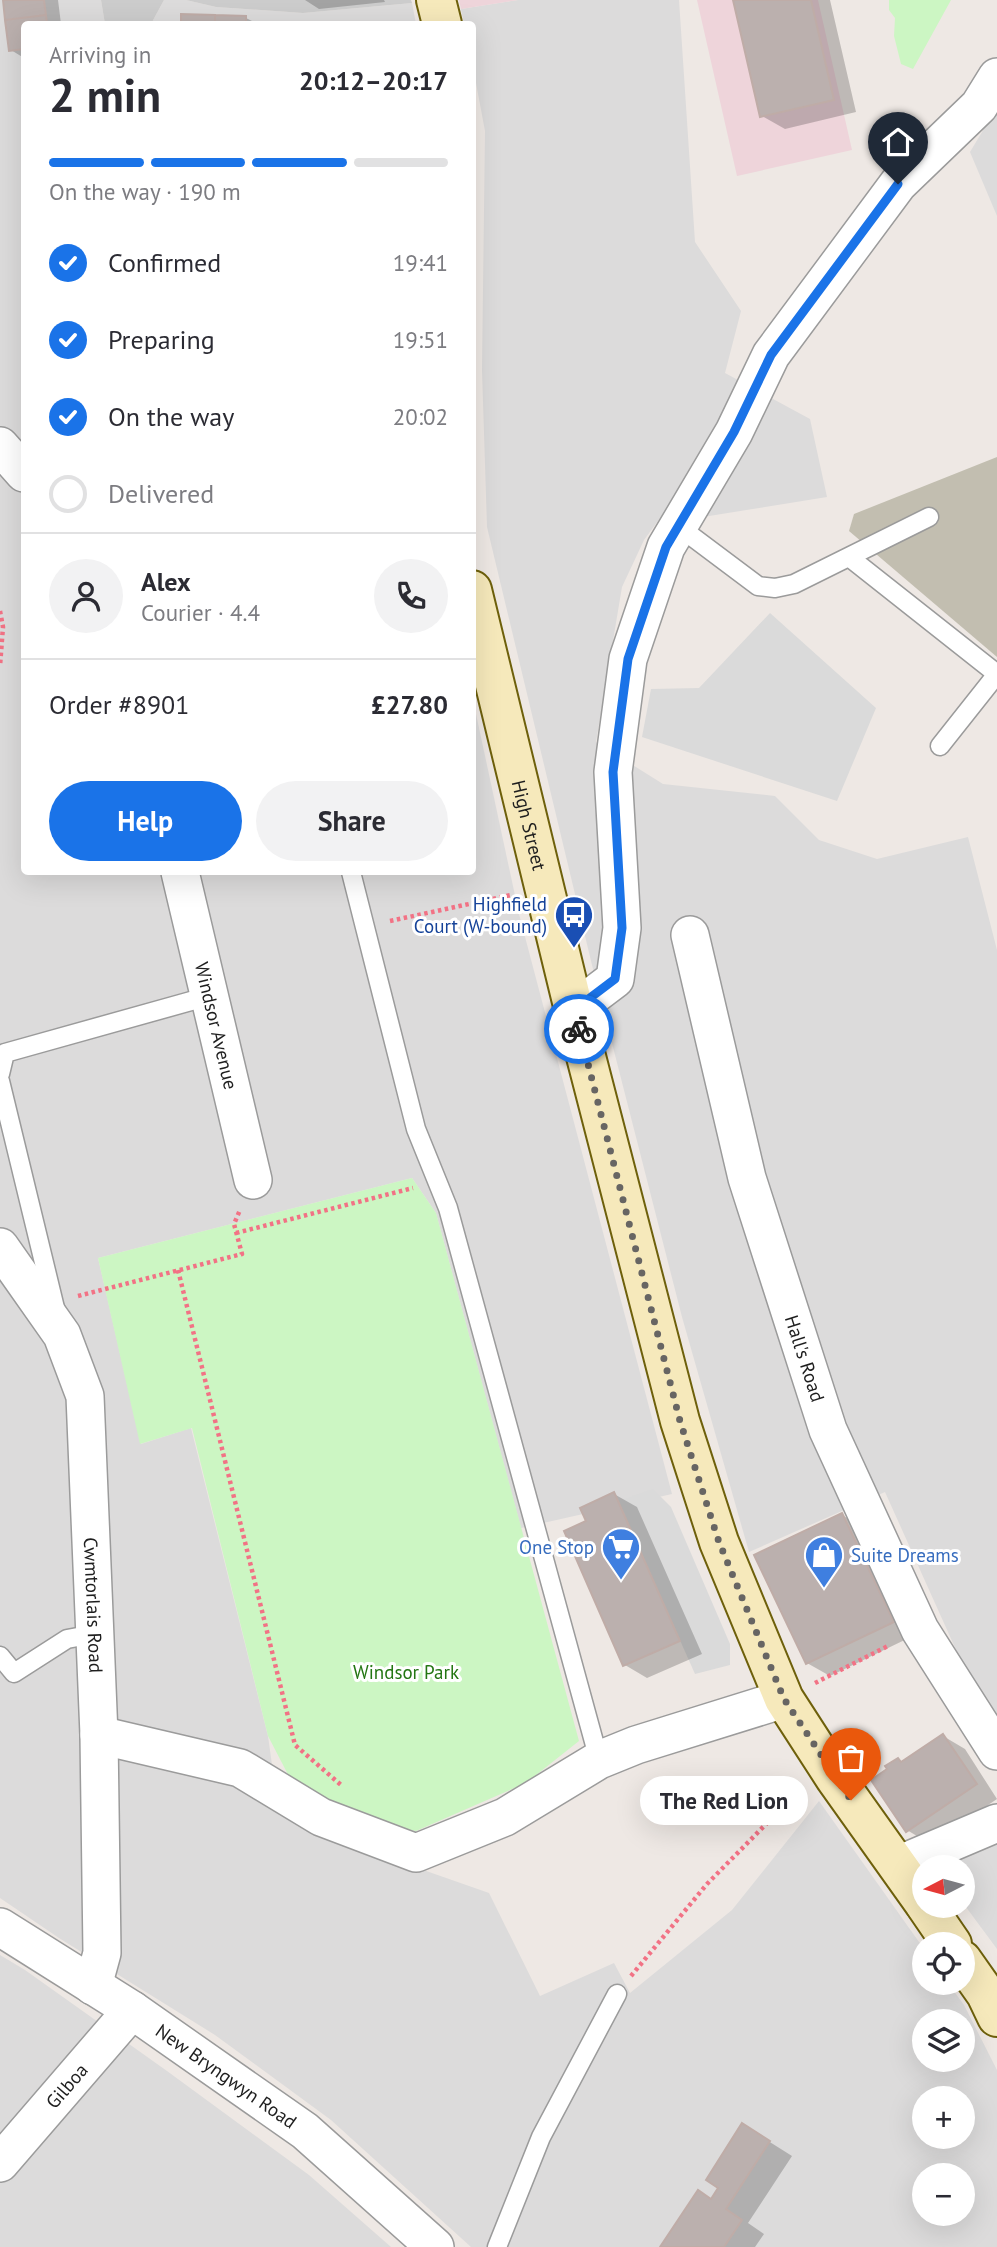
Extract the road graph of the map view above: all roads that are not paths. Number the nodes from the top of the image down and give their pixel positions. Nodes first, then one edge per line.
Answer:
1 (436, 0) edge
2 (441, 21) edge
3 (997, 77) edge
4 (0, 446) edge
5 (21, 470) edge
6 (929, 517) dead end
7 (678, 526) junction
8 (849, 556) junction
9 (476, 607) edge
10 (940, 746) dead end
11 (181, 875) edge
12 (352, 875) edge
13 (690, 935) dead end
14 (209, 996) junction
15 (574, 1010) junction
16 (0, 1074) edge
17 (0, 1081) edge
18 (253, 1180) road end
19 (4, 1260) edge
20 (58, 1319) junction
21 (94, 1634) junction
22 (0, 1656) edge
23 (784, 1699) junction
24 (99, 1735) junction
25 (997, 1751) edge
26 (599, 1760) junction
27 (997, 1823) edge
28 (898, 1865) junction
29 (912, 1885) edge
30 (0, 1927) edge
31 (975, 1978) edge
32 (93, 1986) junction
33 (617, 1994) road end
34 (132, 2010) junction
35 (997, 2017) edge
36 (0, 2163) edge
37 (435, 2247) edge
38 (497, 2247) edge

1 - 2 street
3 - 7 street
4 - 5 street
6 - 8 lane
7 - 8 lane
7 - 15 street
8 - 10 lane
9 - 15 street, High Street
11 - 14 street, Windsor Avenue
12 - 26 lane
13 - 25 street, Hall's Road
14 - 16 lane
14 - 18 street, Windsor Avenue
15 - 23 street, High Street
17 - 20 lane
19 - 20 street, Cwmtorlais Road
20 - 21 street, Cwmtorlais Road
21 - 22 lane
21 - 24 street, Cwmtorlais Road
23 - 26 street
23 - 28 street, High Street
24 - 26 street
24 - 32 street, Cwmtorlais Road
27 - 28 street
28 - 29 street, High Street
30 - 32 street, New Bryngwyn Road
31 - 35 street
32 - 34 street, New Bryngwyn Road
33 - 38 lane
34 - 36 street, Gilboa
34 - 37 street, New Bryngwyn Road

